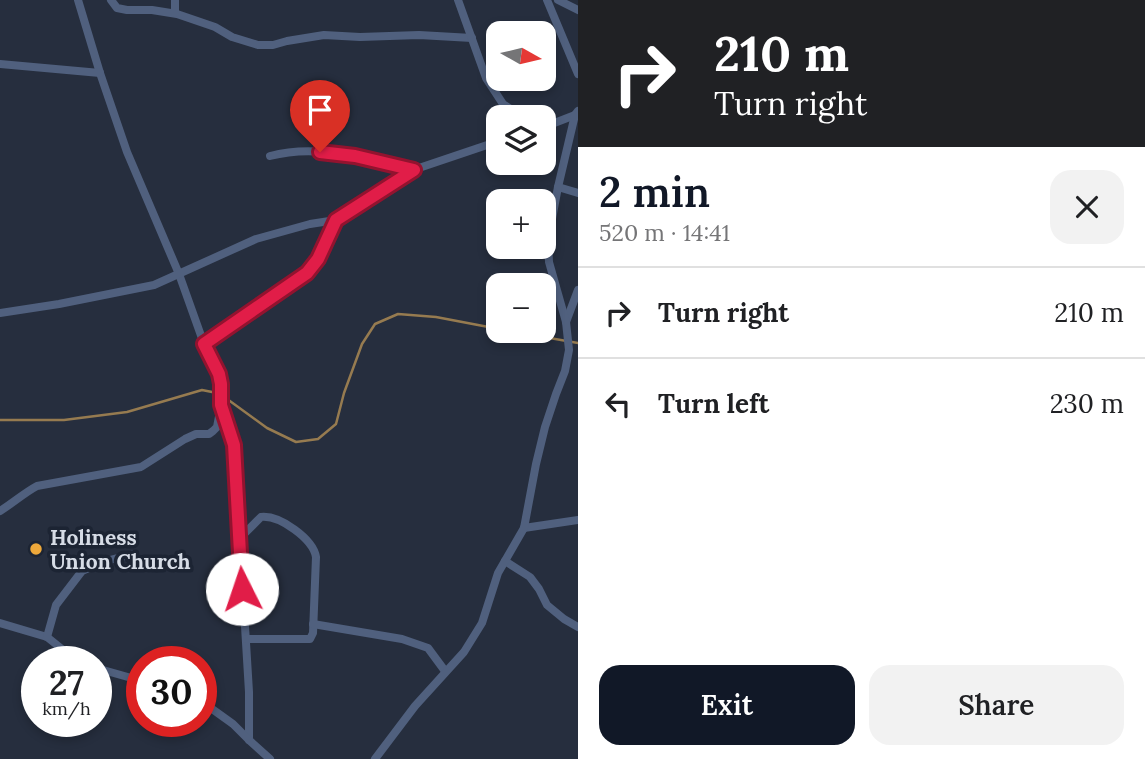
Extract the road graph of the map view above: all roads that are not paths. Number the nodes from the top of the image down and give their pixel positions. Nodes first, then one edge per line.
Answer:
1 (78, 0) edge
2 (111, 0) edge
3 (175, 0) edge
4 (458, 0) edge
5 (548, 0) edge
6 (558, 0) edge
7 (578, 10) edge
8 (174, 13) junction
9 (472, 38) junction
10 (0, 64) edge
11 (100, 73) junction
12 (578, 74) edge
13 (505, 105) edge
14 (577, 113) edge
15 (556, 123) edge
16 (486, 145) edge
17 (270, 156) dead end
18 (414, 170) junction
19 (558, 187) junction
20 (578, 193) edge
21 (336, 220) junction
22 (179, 274) junction
23 (578, 289) edge
24 (0, 313) edge
25 (566, 322) junction
26 (204, 344) junction
27 (221, 405) junction
28 (0, 511) edge
29 (578, 520) edge
30 (524, 528) junction
31 (239, 539) junction
32 (133, 554) dead end
33 (505, 561) junction
34 (0, 623) edge
35 (313, 624) junction
36 (578, 627) edge
37 (47, 637) junction
38 (246, 639) junction
39 (58, 646) edge
40 (445, 671) junction
41 (217, 712) edge
42 (249, 740) junction
43 (270, 759) edge
44 (375, 759) edge

1 - 11 street
2 - 8 street
3 - 8 street
4 - 9 street
5 - 12 street
6 - 7 street
8 - 9 street
9 - 13 street
10 - 11 street
11 - 22 street
14 - 15 street
14 - 19 street
16 - 18 street
17 - 18 street
18 - 21 street
19 - 20 street
19 - 25 street
21 - 22 street
21 - 26 street
22 - 24 street
22 - 26 street
23 - 25 street
25 - 30 street
26 - 27 street
27 - 28 street
27 - 31 street
29 - 30 street
30 - 33 street
31 - 35 street
31 - 38 street
32 - 37 street
33 - 36 street
33 - 40 street
34 - 37 street
35 - 38 street
35 - 40 street
37 - 39 street
38 - 42 street
40 - 44 street
41 - 42 street
42 - 43 street

